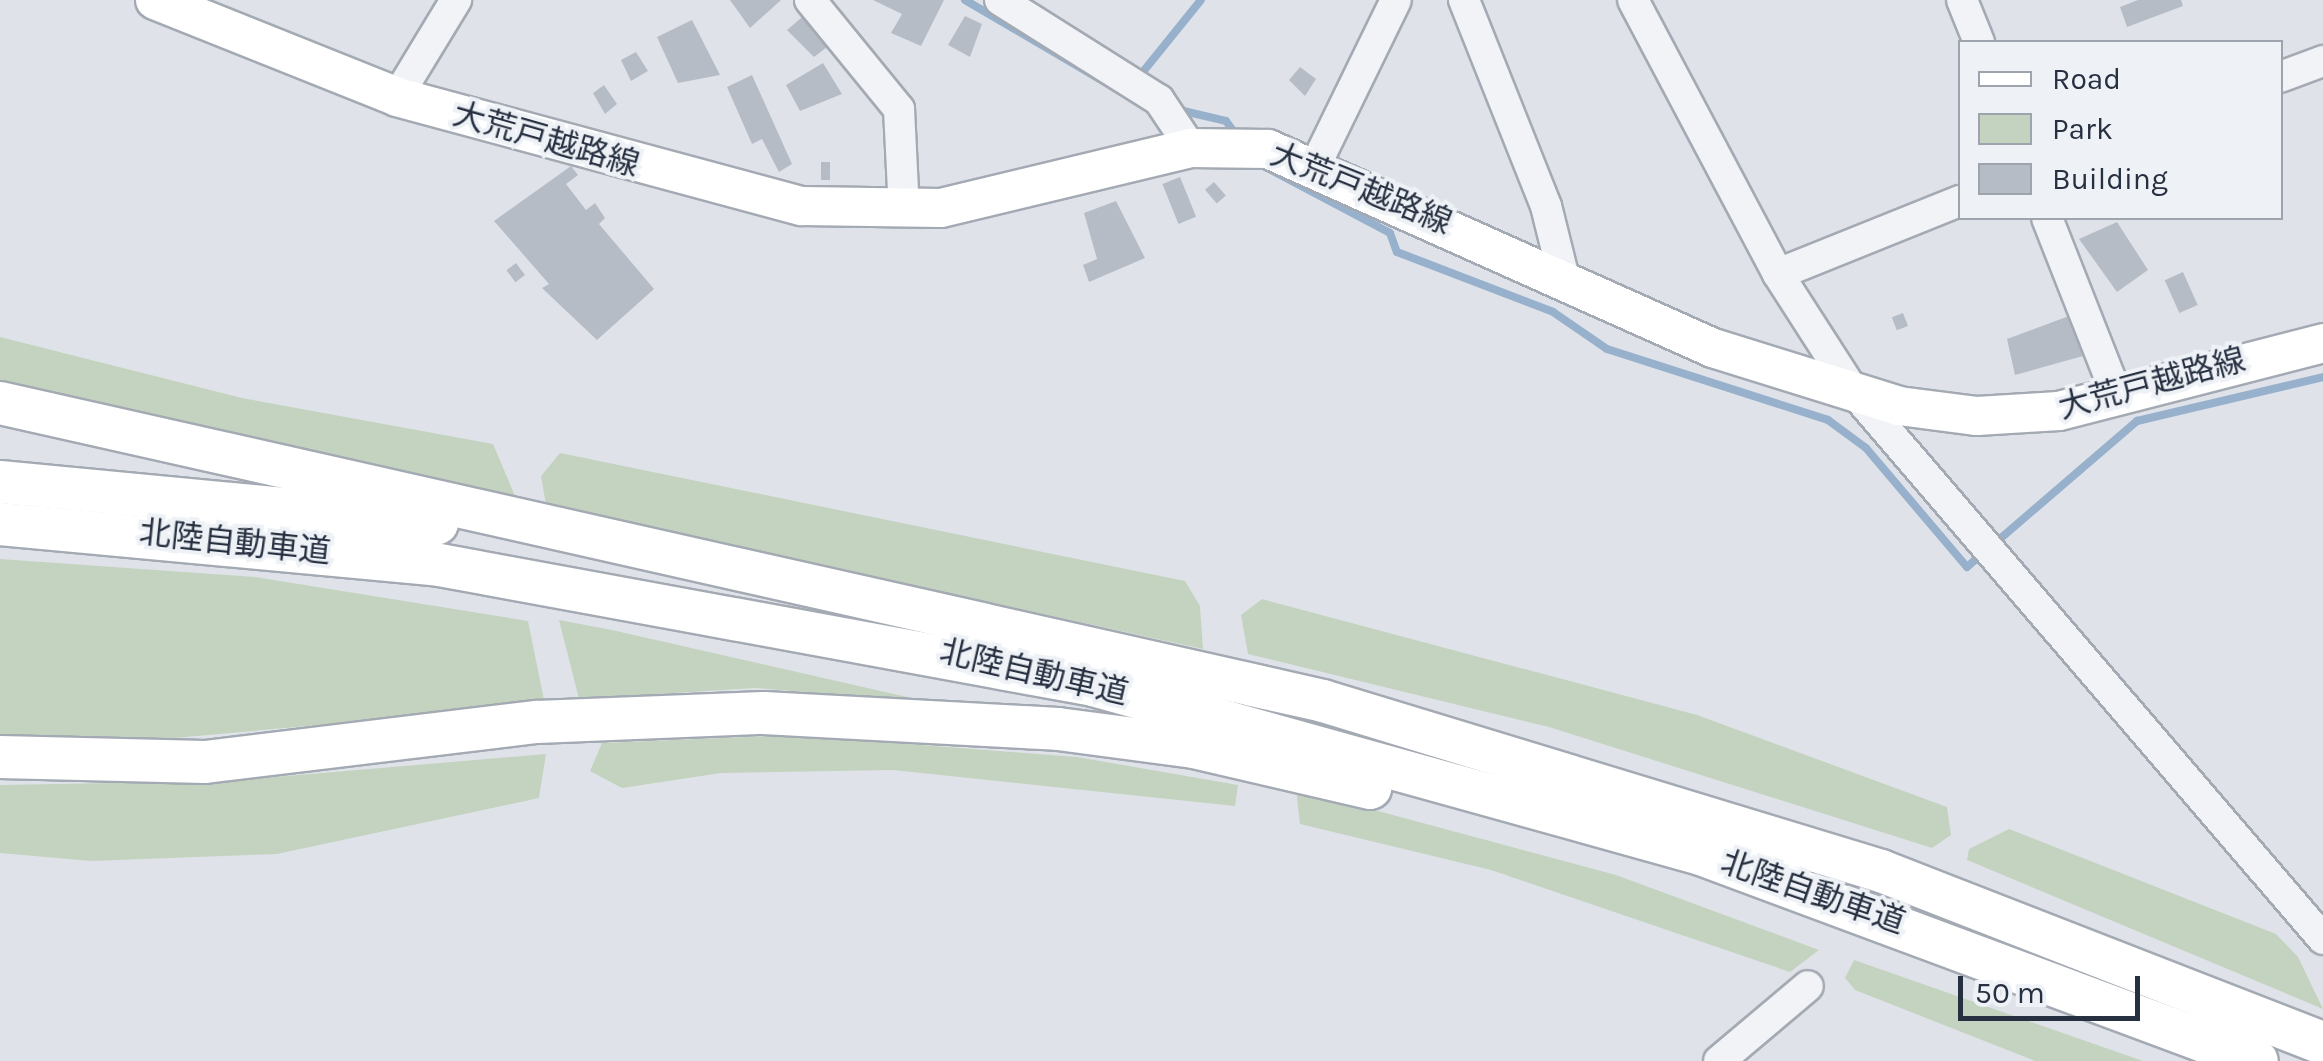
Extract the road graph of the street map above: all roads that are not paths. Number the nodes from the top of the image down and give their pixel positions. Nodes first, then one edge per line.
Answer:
1 (155, 0) edge
2 (456, 0) edge
3 (810, 0) edge
4 (1000, 0) edge
5 (1396, 0) edge
6 (1464, 0) edge
7 (1633, 0) edge
8 (1962, 0) edge
9 (1978, 40) edge
10 (2323, 61) edge
11 (2283, 76) edge
12 (397, 96) junction
13 (1190, 148) junction
14 (1316, 164) junction
15 (1958, 202) edge
16 (904, 210) junction
17 (2048, 220) edge
18 (1778, 274) junction
19 (1564, 278) junction
20 (2323, 343) edge
21 (1853, 390) junction
22 (2117, 396) junction
23 (0, 402) edge
24 (0, 482) edge
25 (0, 524) edge
26 (892, 600) junction
27 (0, 757) edge
28 (2323, 939) edge
29 (2036, 972) junction
30 (1808, 986) dead end
31 (2323, 1042) edge
32 (1719, 1061) edge
33 (2257, 1061) edge

1 - 12 main road, 大荒戸越路線
2 - 12 street
3 - 16 street
4 - 13 street
5 - 14 street
6 - 19 street
7 - 18 street
8 - 9 street
10 - 11 street
12 - 16 main road, 大荒戸越路線
13 - 14 main road, 大荒戸越路線
13 - 16 main road, 大荒戸越路線
14 - 19 main road, 大荒戸越路線
15 - 18 street
17 - 22 street
18 - 21 street
19 - 21 main road, 大荒戸越路線
20 - 22 main road, 大荒戸越路線
21 - 22 main road, 大荒戸越路線
21 - 28 street
23 - 26 highway, 北陸自動車道
24 - 26 highway, 北陸自動車道
25 - 29 highway, 北陸自動車道
26 - 31 highway, 北陸自動車道
27 - 29 highway, 北陸自動車道
29 - 33 highway, 北陸自動車道
30 - 32 street

